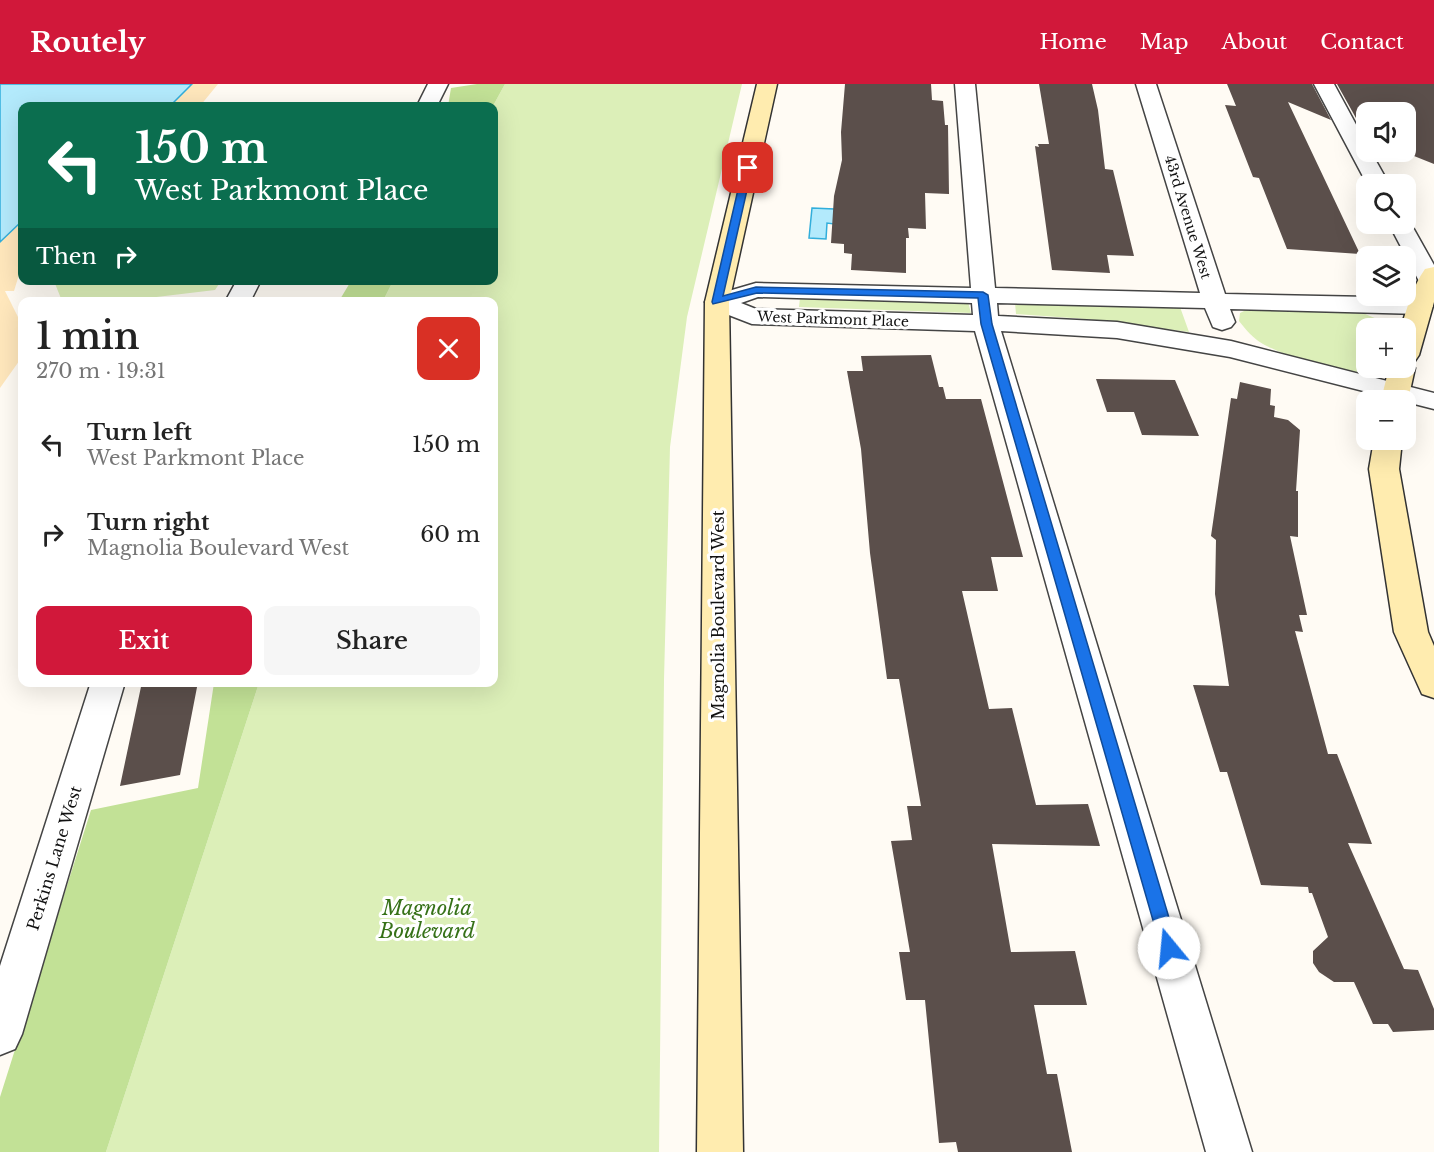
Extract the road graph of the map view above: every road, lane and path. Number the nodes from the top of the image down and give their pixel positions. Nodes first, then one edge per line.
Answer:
1 (438, 84) edge
2 (767, 84) edge
3 (965, 84) edge
4 (1146, 84) edge
5 (1324, 84) edge
6 (430, 102) edge
7 (1373, 174) edge
8 (1406, 234) edge
9 (1432, 277) edge
10 (717, 302) junction
11 (1215, 302) junction
12 (1420, 306) junction
13 (985, 309) junction
14 (1416, 320) edge
15 (1231, 349) junction
16 (1397, 386) edge
17 (1434, 400) edge
18 (1387, 450) edge
19 (1434, 685) edge
20 (106, 687) edge
21 (0, 1034) edge
22 (720, 1152) edge
23 (1229, 1152) edge

1 - 6 street
2 - 10 street, Magnolia Boulevard West
3 - 13 street
4 - 11 street, 43rd Avenue West
5 - 7 street
8 - 9 street
9 - 12 street
10 - 13 street, West Parkmont Place
10 - 22 street, Magnolia Boulevard West
11 - 12 street, West Parkmont Place
11 - 13 street, West Parkmont Place
11 - 15 street, 43rd Avenue West
12 - 14 street
13 - 15 street, West Parkmont Place
13 - 23 street
15 - 16 street, West Parkmont Place
16 - 17 street, West Parkmont Place
18 - 19 street
20 - 21 street, Perkins Lane West

